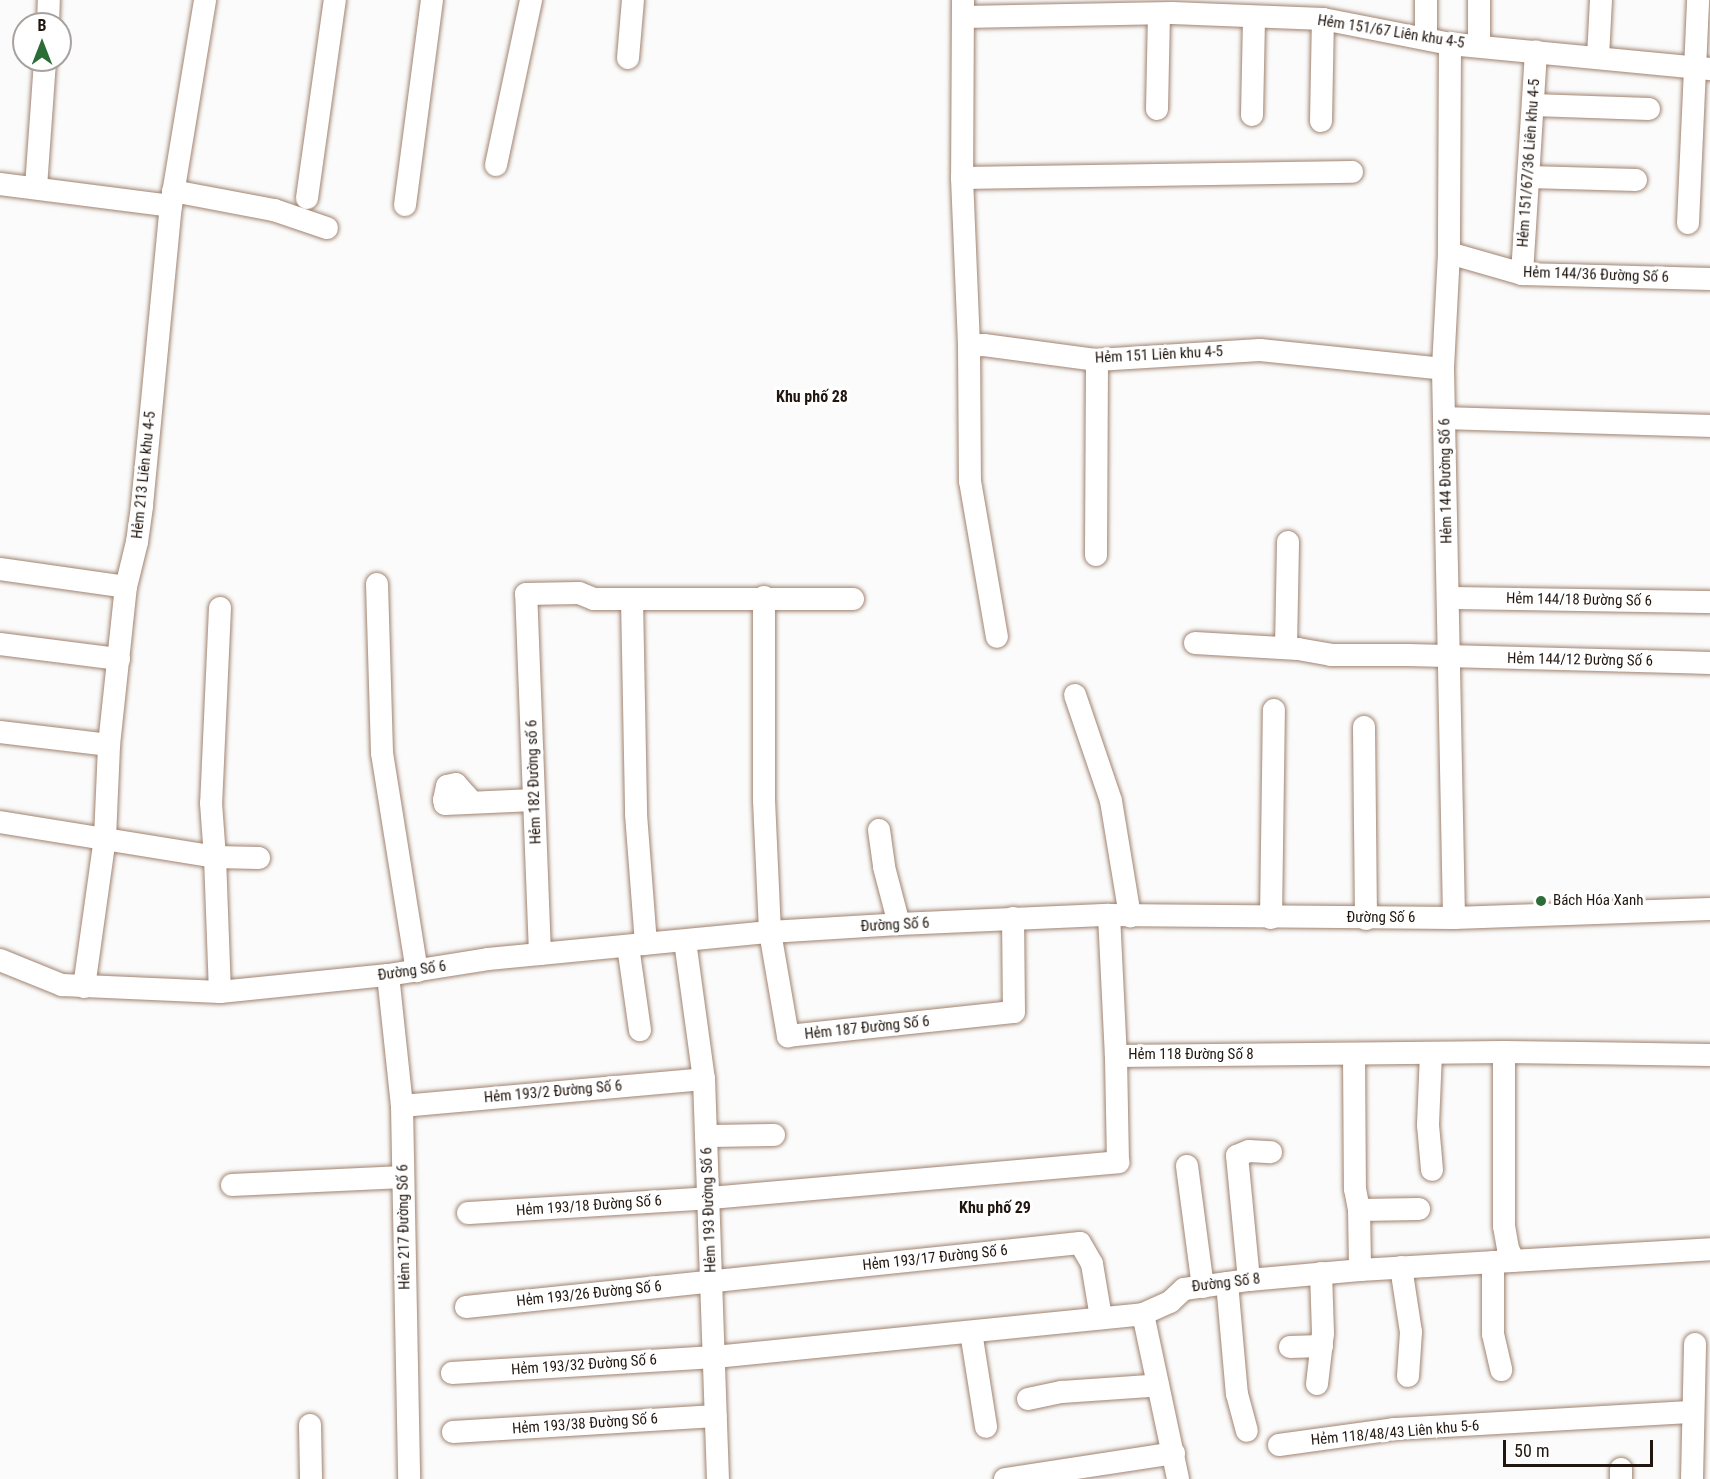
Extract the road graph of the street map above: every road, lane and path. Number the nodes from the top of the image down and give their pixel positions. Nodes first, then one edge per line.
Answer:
1 (205, 0) edge
2 (335, 0) edge
3 (432, 0) edge
4 (531, 0) edge
5 (633, 0) edge
6 (1426, 0) edge
7 (1479, 0) edge
8 (1601, 0) edge
9 (1698, 0) edge
10 (963, 8) edge
11 (1159, 14) junction
12 (1254, 17) junction
13 (1323, 19) junction
14 (1426, 38) junction
15 (1450, 44) junction
16 (1479, 46) junction
17 (1536, 51) junction
18 (1598, 57) junction
19 (628, 58) dead end
20 (1702, 68) edge
21 (44, 72) edge
22 (1533, 105) junction
23 (1157, 109) dead end
24 (1649, 109) dead end
25 (1252, 115) dead end
26 (1321, 121) dead end
27 (496, 165) dead end
28 (1352, 172) dead end
29 (1528, 177) junction
30 (962, 178) junction
31 (1636, 180) dead end
32 (0, 184) edge
33 (36, 187) junction
34 (172, 198) junction
35 (307, 198) dead end
36 (405, 205) dead end
37 (1688, 223) dead end
38 (327, 228) dead end
39 (1449, 253) junction
40 (1522, 274) junction
41 (1710, 279) edge
42 (969, 346) junction
43 (1097, 360) junction
44 (1443, 369) junction
45 (1444, 418) junction
46 (1710, 426) edge
47 (1288, 543) dead end
48 (1096, 555) dead end
49 (0, 569) edge
50 (377, 584) dead end
51 (126, 587) junction
52 (764, 597) junction
53 (1449, 598) junction
54 (632, 599) junction
55 (853, 599) dead end
56 (1710, 602) edge
57 (220, 608) dead end
58 (997, 637) dead end
59 (1195, 643) dead end
60 (0, 644) edge
61 (1286, 648) junction
62 (1450, 656) junction
63 (119, 659) junction
64 (1710, 663) edge
65 (1075, 695) dead end
66 (1274, 710) dead end
67 (1364, 727) dead end
68 (0, 732) edge
69 (109, 745) junction
70 (534, 800) junction
71 (472, 802) dead end
72 (0, 822) edge
73 (879, 830) dead end
74 (105, 838) junction
75 (214, 857) junction
76 (259, 858) dead end
77 (1710, 909) edge
78 (1120, 916) junction
79 (1013, 918) junction
80 (1271, 918) junction
81 (1454, 918) junction
82 (1366, 919) junction
83 (898, 924) junction
84 (770, 932) junction
85 (685, 941) junction
86 (637, 945) junction
87 (540, 954) junction
88 (0, 960) edge
89 (417, 970) junction
90 (387, 975) junction
91 (84, 987) junction
92 (220, 992) junction
93 (640, 1029) dead end
94 (1504, 1052) junction
95 (1431, 1053) junction
96 (1354, 1054) junction
97 (1710, 1054) edge
98 (1116, 1056) junction
99 (704, 1079) junction
100 (402, 1106) junction
101 (774, 1135) dead end
102 (706, 1136) junction
103 (1271, 1152) dead end
104 (1187, 1166) dead end
105 (1432, 1170) dead end
106 (403, 1177) junction
107 (232, 1185) dead end
108 (710, 1198) junction
109 (1419, 1209) dead end
110 (1359, 1210) junction
111 (468, 1213) dead end
112 (1710, 1249) edge
113 (1504, 1261) junction
114 (1401, 1267) junction
115 (1360, 1270) junction
116 (1321, 1273) junction
117 (712, 1281) junction
118 (1238, 1281) junction
119 (1203, 1287) junction
120 (466, 1307) dead end
121 (1143, 1314) junction
122 (1101, 1318) junction
123 (971, 1332) junction
124 (1695, 1344) dead end
125 (1322, 1346) junction
126 (1290, 1347) dead end
127 (715, 1357) junction
128 (1501, 1370) dead end
129 (452, 1373) dead end
130 (1408, 1376) dead end
131 (1158, 1383) junction
132 (1317, 1384) dead end
133 (1028, 1399) dead end
134 (1692, 1412) junction
135 (716, 1416) junction
136 (310, 1425) dead end
137 (986, 1427) dead end
138 (1247, 1431) dead end
139 (453, 1432) dead end
140 (1278, 1445) dead end
141 (1174, 1453) junction
142 (311, 1479) edge
143 (409, 1479) edge
144 (718, 1479) edge
145 (1005, 1479) edge
146 (1178, 1479) edge
147 (1692, 1479) edge

1 - 34 street, Hẻm 213 Liên khu 4-5
2 - 35 street
3 - 36 street
4 - 27 street
5 - 19 street
6 - 14 street
7 - 16 street
8 - 18 street
9 - 20 street
10 - 11 street, Hẻm 151/67 Liên khu 4-5
10 - 30 street
11 - 12 street, Hẻm 151/67 Liên khu 4-5
11 - 23 street
12 - 13 street, Hẻm 151/67 Liên khu 4-5
12 - 25 street
13 - 14 street, Hẻm 151/67 Liên khu 4-5
13 - 26 street
14 - 15 street, Hẻm 151/67 Liên khu 4-5
15 - 16 street, Hẻm 151/67 Liên khu 4-5
15 - 39 street, Hẻm 144 Đường Số 6
16 - 17 street, Hẻm 151/67 Liên khu 4-5
17 - 18 street, Hẻm 151/67 Liên khu 4-5
17 - 22 street, Hẻm 151/67/36 Liên khu 4-5
18 - 20 street, Hẻm 151/67 Liên khu 4-5
20 - 37 street
21 - 33 street
22 - 24 street
22 - 29 street, Hẻm 151/67/36 Liên khu 4-5
28 - 30 street
29 - 31 street
29 - 40 street, Hẻm 151/67/36 Liên khu 4-5
30 - 42 street
32 - 33 street
33 - 34 street
34 - 38 street
34 - 51 street, Hẻm 213 Liên khu 4-5
39 - 40 street, Hẻm 144/36 Đường Số 6
39 - 44 street, Hẻm 144 Đường Số 6
40 - 41 street, Hẻm 144/36 Đường Số 6
42 - 43 street, Hẻm 151 Liên khu 4-5
42 - 58 street
43 - 44 street, Hẻm 151 Liên khu 4-5
43 - 48 street
44 - 45 street, Hẻm 144 Đường Số 6
45 - 46 street
45 - 53 street, Hẻm 144 Đường Số 6
47 - 61 street
49 - 51 street
50 - 89 street
51 - 63 street, Hẻm 213 Liên khu 4-5
52 - 54 street
52 - 55 street
52 - 84 street
53 - 56 street, Hẻm 144/18 Đường Số 6
53 - 62 street, Hẻm 144 Đường Số 6
54 - 70 street, Hẻm 182 Đường số 6
54 - 86 street
57 - 75 street
59 - 61 street, Hẻm 144/12 Đường Số 6
60 - 63 street
61 - 62 street, Hẻm 144/12 Đường Số 6
62 - 64 street, Hẻm 144/12 Đường Số 6
62 - 81 street, Hẻm 144 Đường Số 6
63 - 69 street, Hẻm 213 Liên khu 4-5
65 - 78 street
66 - 80 street
67 - 82 street
68 - 69 street
69 - 74 street, Hẻm 213 Liên khu 4-5
70 - 71 street
70 - 87 street, Hẻm 182 Đường số 6
72 - 74 street
73 - 83 street
74 - 75 street
74 - 91 street, Hẻm 213 Liên khu 4-5
75 - 76 street
75 - 92 street
77 - 81 street, Đường Số 6
78 - 79 street, Đường Số 6
78 - 80 street, Đường Số 6
78 - 98 street
79 - 83 street, Đường Số 6
79 - 84 street, Hẻm 187 Đường Số 6
80 - 82 street, Đường Số 6
81 - 82 street, Đường Số 6
83 - 84 street, Đường Số 6
84 - 85 street, Đường Số 6
85 - 86 street, Đường Số 6
85 - 99 street, Hẻm 193 Đường Số 6
86 - 87 street, Đường Số 6
86 - 93 street
87 - 89 street, Đường Số 6
88 - 91 street, Đường Số 6
89 - 90 street, Đường Số 6
90 - 92 street, Đường Số 6
90 - 100 street, Hẻm 217 Đường Số 6
91 - 92 street, Đường Số 6
94 - 95 street, Hẻm 118 Đường Số 8
94 - 97 street, Hẻm 118 Đường Số 8
94 - 113 street
95 - 96 street, Hẻm 118 Đường Số 8
95 - 105 street
96 - 98 street, Hẻm 118 Đường Số 8
96 - 110 street
98 - 108 street, Hẻm 118 Đường Số 8
99 - 100 street, Hẻm 193/2 Đường Số 6
99 - 102 street, Hẻm 193 Đường Số 6
100 - 106 street, Hẻm 217 Đường Số 6
101 - 102 street
102 - 108 street, Hẻm 193 Đường Số 6
103 - 118 street
104 - 119 street
106 - 107 street
106 - 143 street, Hẻm 217 Đường Số 6
108 - 111 street, Hẻm 193/18 Đường Số 6
108 - 117 street, Hẻm 193 Đường Số 6
109 - 110 street
110 - 115 street
112 - 113 street, Đường Số 8
113 - 114 street, Đường Số 8
113 - 128 street
114 - 115 street, Đường Số 8
114 - 130 street
115 - 116 street, Đường Số 8
116 - 118 street, Đường Số 8
116 - 125 street
117 - 120 street, Hẻm 193/26 Đường Số 6
117 - 122 street, Hẻm 193/17 Đường Số 6
117 - 127 street, Hẻm 193 Đường Số 6
118 - 119 street, Đường Số 8
118 - 138 street
119 - 121 street, Đường Số 8
121 - 122 street, Đường Số 8
121 - 131 street
122 - 123 street, Đường Số 8
123 - 127 street, Đường Số 8
123 - 137 street
124 - 134 street
125 - 126 street
125 - 132 street
127 - 129 street, Hẻm 193/32 Đường Số 6
127 - 135 street, Hẻm 193 Đường Số 6
131 - 133 street
131 - 141 street
134 - 140 street, Hẻm 118/48/43 Liên khu 5-6
134 - 147 street
135 - 139 street, Hẻm 193/38 Đường Số 6
135 - 144 street, Hẻm 193 Đường Số 6
136 - 142 street
141 - 145 street
141 - 146 street

